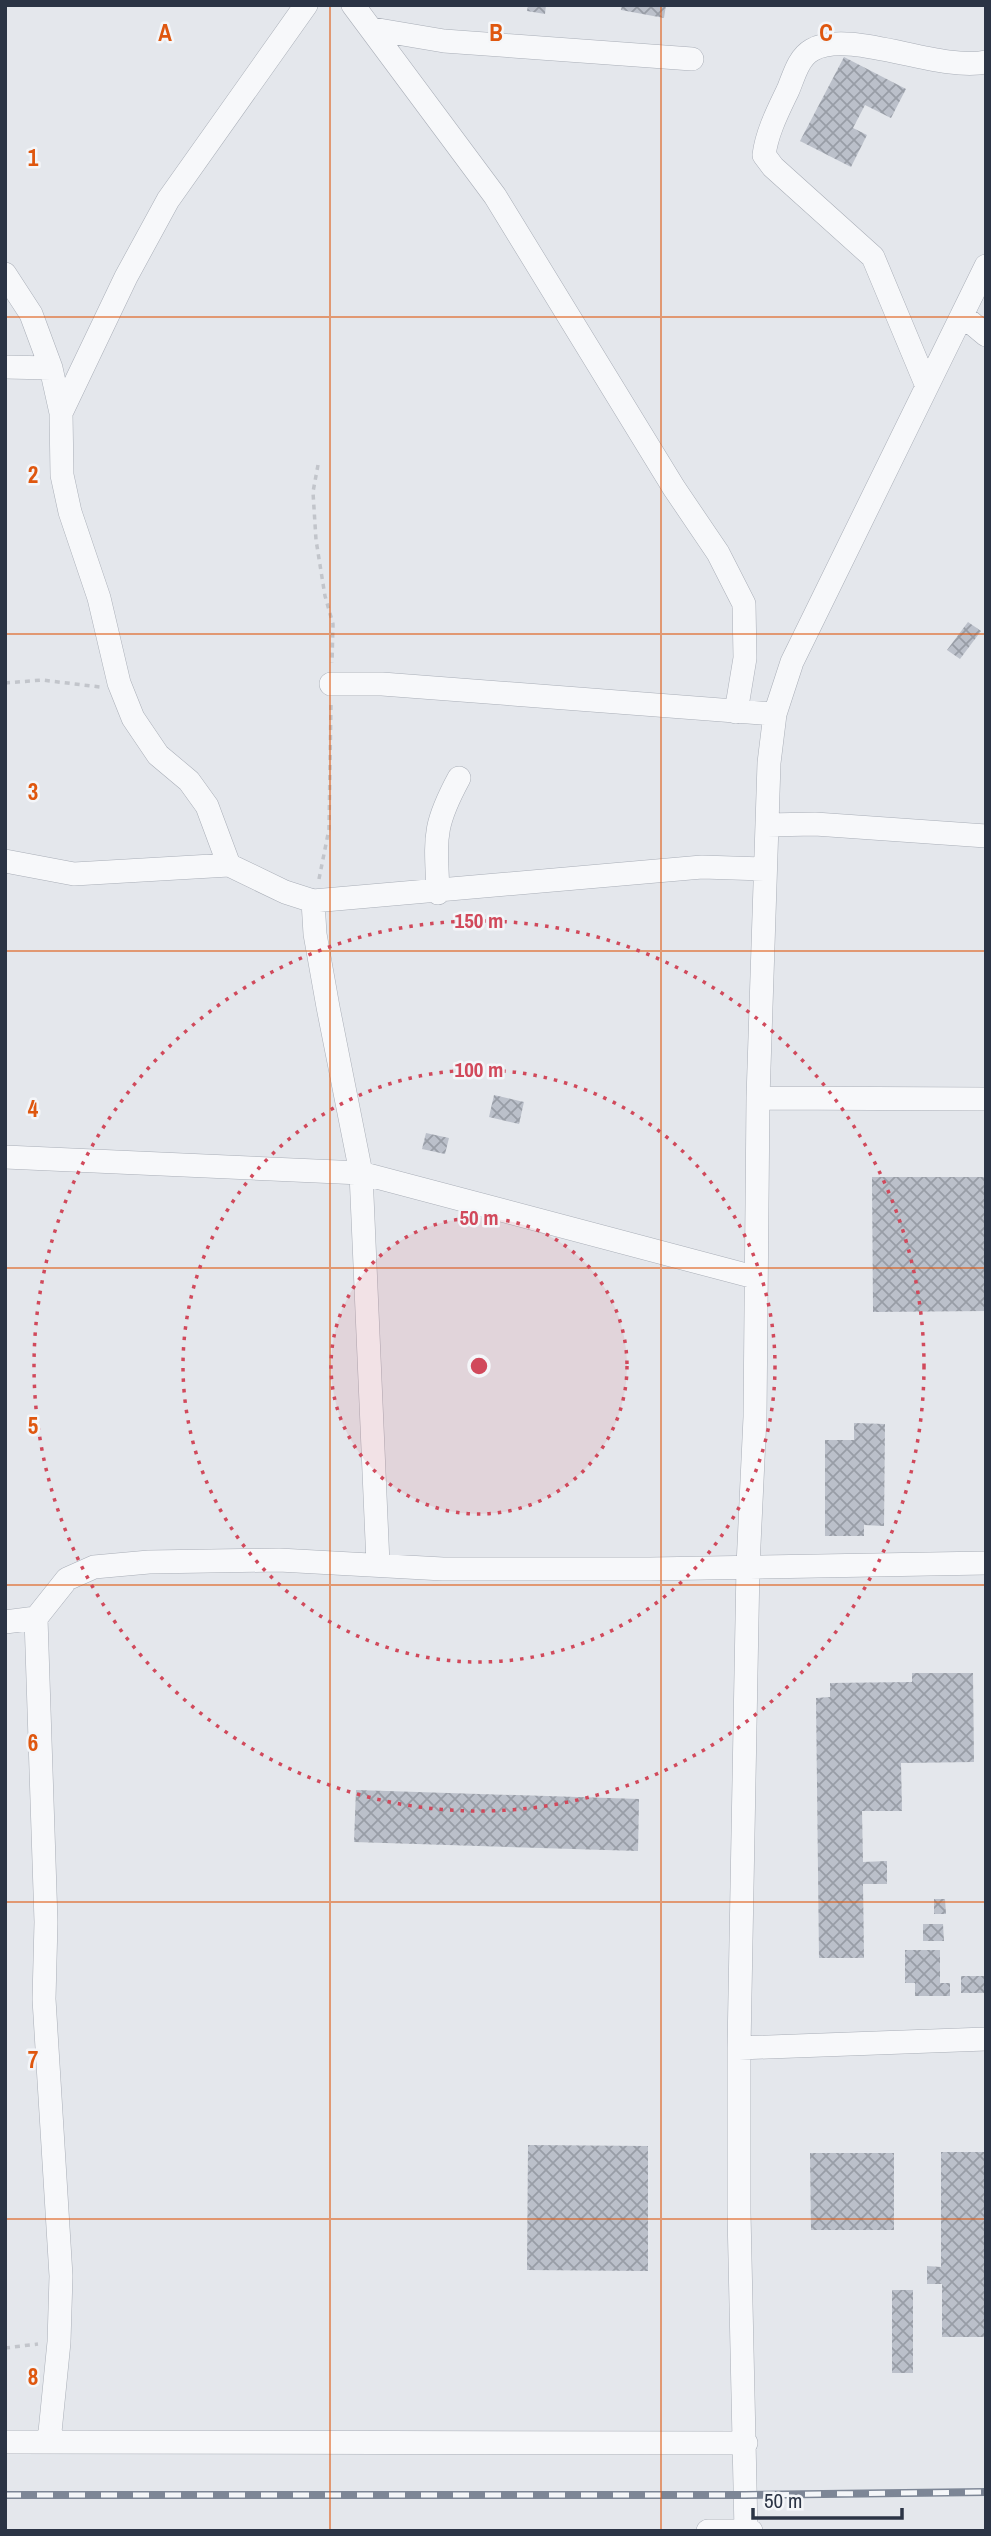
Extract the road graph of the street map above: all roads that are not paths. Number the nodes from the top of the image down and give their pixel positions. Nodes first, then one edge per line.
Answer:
1 (306, 5) edge
2 (353, 5) edge
3 (373, 29) junction
4 (692, 59) dead end
5 (986, 62) edge
6 (986, 267) edge
7 (5, 274) edge
8 (962, 315) junction
9 (986, 335) edge
10 (5, 367) edge
11 (51, 368) junction
12 (926, 384) junction
13 (61, 412) junction
14 (331, 684) dead end
15 (736, 712) junction
16 (775, 714) junction
17 (459, 778) dead end
18 (767, 825) junction
19 (986, 836) edge
20 (5, 861) edge
21 (229, 864) junction
22 (764, 869) junction
23 (439, 893) junction
24 (313, 901) junction
25 (758, 1098) junction
26 (986, 1099) edge
27 (5, 1157) edge
28 (361, 1173) junction
29 (754, 1277) junction
30 (986, 1563) edge
31 (378, 1564) junction
32 (748, 1566) junction
33 (36, 1618) junction
34 (5, 1622) edge
35 (986, 2039) edge
36 (739, 2048) junction
37 (5, 2442) edge
38 (49, 2442) junction
39 (746, 2443) junction
40 (708, 2531) edge
41 (746, 2531) edge
42 (751, 2531) edge

1 - 13 street
2 - 3 street
3 - 4 street
3 - 15 street
5 - 12 street
6 - 8 street
7 - 11 street
8 - 9 street
8 - 12 street
10 - 11 street
11 - 13 street
12 - 16 street
13 - 21 street
14 - 15 street
15 - 16 street
16 - 18 street
17 - 23 street
18 - 19 street
18 - 22 street
20 - 21 street
21 - 24 street
22 - 23 street
22 - 25 street
23 - 24 street
24 - 28 street
25 - 26 street
25 - 29 street
27 - 28 street
28 - 29 street
28 - 31 street
29 - 32 street
30 - 32 street
31 - 32 street
31 - 33 street
32 - 36 street
33 - 34 street
33 - 38 street
35 - 36 street
36 - 39 street
37 - 38 street
38 - 39 street
39 - 41 street
40 - 41 street
41 - 42 street

